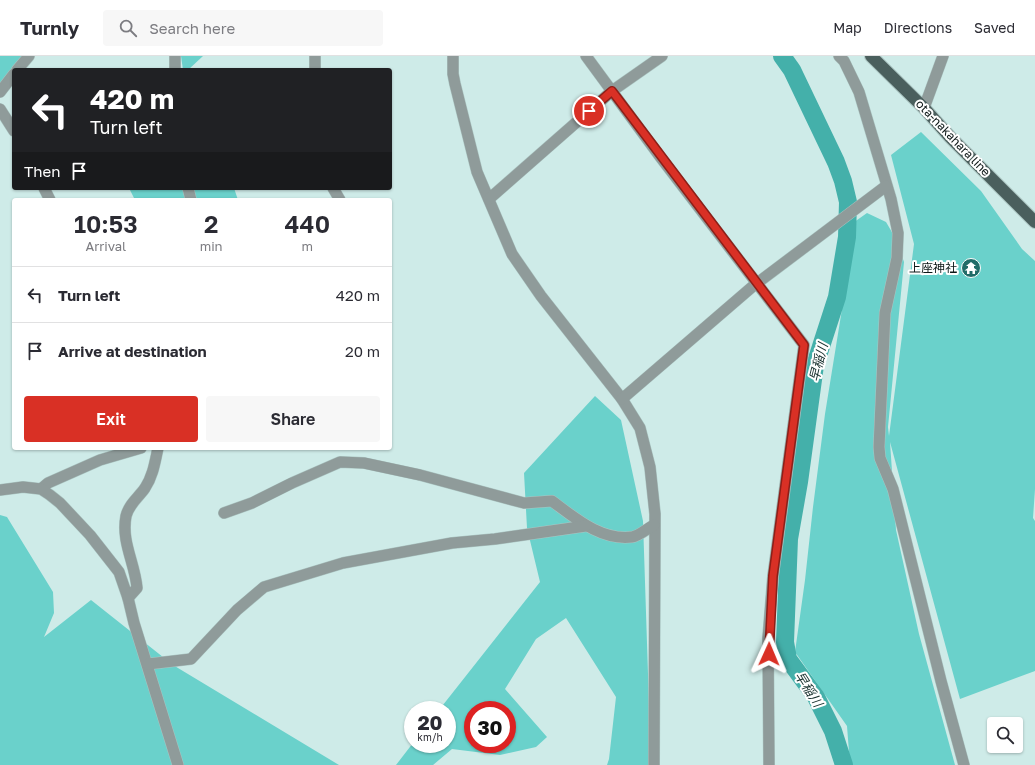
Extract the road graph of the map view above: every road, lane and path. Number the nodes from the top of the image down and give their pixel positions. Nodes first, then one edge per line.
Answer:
1 (29, 56) edge
2 (175, 56) edge
3 (315, 56) edge
4 (452, 56) edge
5 (586, 56) edge
6 (662, 56) edge
7 (839, 56) edge
8 (871, 56) edge
9 (944, 56) edge
10 (20, 68) edge
11 (175, 68) edge
12 (315, 68) edge
13 (12, 77) edge
14 (612, 91) junction
15 (0, 92) edge
16 (924, 108) junction
17 (0, 109) edge
18 (12, 128) edge
19 (886, 186) junction
20 (489, 199) junction
21 (1035, 222) edge
22 (757, 284) junction
23 (622, 399) junction
24 (134, 450) edge
25 (158, 450) edge
26 (41, 489) junction
27 (0, 490) edge
28 (224, 513) dead end
29 (654, 525) junction
30 (586, 526) junction
31 (128, 598) junction
32 (148, 664) junction
33 (178, 765) edge
34 (654, 765) edge
35 (769, 765) edge
36 (964, 765) edge

1 - 10 street
2 - 11 street
3 - 12 street
4 - 20 street
5 - 14 street
6 - 14 street
7 - 19 street
8 - 16 main road, ota-nakahara line
9 - 16 street
13 - 15 street
14 - 20 street
14 - 22 street
16 - 21 main road, ota-nakahara line
17 - 18 street
19 - 22 street
19 - 36 street
20 - 23 street
22 - 23 street
22 - 35 street
23 - 29 street
24 - 26 street
25 - 31 street
26 - 27 street
26 - 31 street
28 - 30 street
29 - 30 street
29 - 34 street
30 - 32 street
31 - 32 street
32 - 33 street

